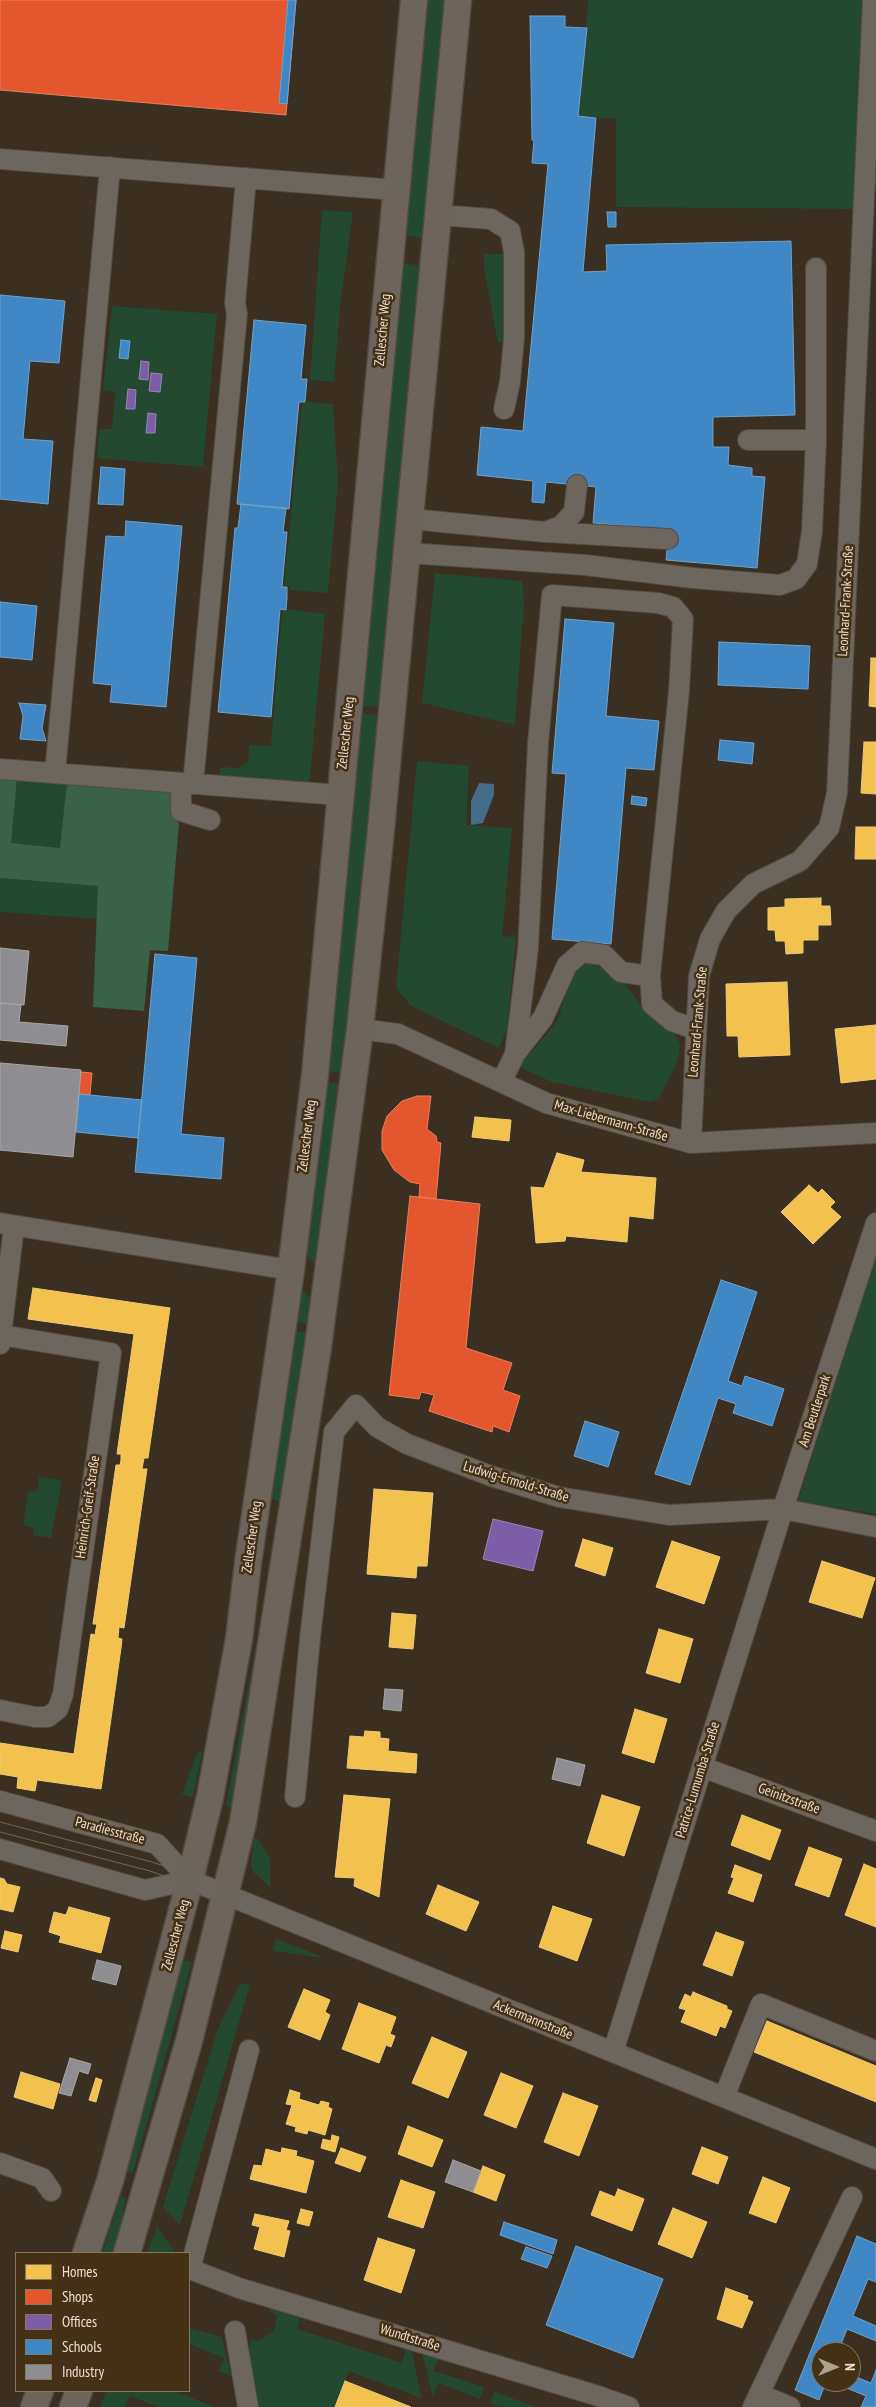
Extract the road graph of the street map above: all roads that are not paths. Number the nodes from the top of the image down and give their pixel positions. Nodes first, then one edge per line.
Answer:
1 (414, 0) edge
2 (458, 0) edge
3 (874, 0) edge
4 (0, 159) edge
5 (110, 167) junction
6 (246, 178) junction
7 (396, 190) junction
8 (439, 215) junction
9 (816, 268) dead end
10 (504, 409) dead end
11 (748, 440) dead end
12 (816, 440) junction
13 (577, 485) dead end
14 (411, 519) junction
15 (545, 532) junction
16 (668, 539) dead end
17 (408, 553) junction
18 (0, 769) edge
19 (55, 773) junction
20 (187, 783) junction
21 (340, 795) junction
22 (210, 820) dead end
23 (650, 976) junction
24 (696, 1024) junction
25 (360, 1028) junction
26 (515, 1054) junction
27 (502, 1082) junction
28 (876, 1133) edge
29 (691, 1143) junction
30 (876, 1223) edge
31 (7, 1224) edge
32 (291, 1270) junction
33 (0, 1339) edge
34 (783, 1508) junction
35 (876, 1527) edge
36 (0, 1710) edge
37 (702, 1767) junction
38 (295, 1797) dead end
39 (0, 1801) edge
40 (876, 1831) edge
41 (0, 1849) edge
42 (190, 1880) junction
43 (225, 1894) junction
44 (248, 2050) dead end
45 (876, 2051) edge
46 (612, 2052) junction
47 (724, 2097) junction
48 (876, 2159) edge
49 (0, 2163) edge
50 (51, 2191) dead end
51 (852, 2197) dead end
52 (86, 2252) edge
53 (127, 2252) edge
54 (235, 2331) dead end
55 (40, 2392) edge
56 (79, 2392) edge
57 (756, 2401) edge
58 (34, 2407) edge
59 (73, 2407) edge
60 (248, 2407) edge
61 (629, 2407) edge
62 (790, 2407) edge

1 - 7 main road, Zellescher Weg
2 - 8 main road
3 - 24 street, Leonhard-Frank-Straße
4 - 5 street
5 - 6 street
5 - 19 street
6 - 7 street
6 - 20 street
7 - 21 main road, Zellescher Weg
8 - 10 street
8 - 14 main road
9 - 12 street
11 - 12 street
12 - 17 street
13 - 15 street
14 - 15 street
14 - 17 main road
15 - 16 street
17 - 25 main road
18 - 19 street
19 - 20 street
20 - 21 street
20 - 22 street
21 - 32 main road, Zellescher Weg
23 - 24 street
23 - 26 street
23 - 26 street
24 - 29 street, Leonhard-Frank-Straße
25 - 27 street, Max-Liebermann-Straße
25 - 43 main road
26 - 27 street
27 - 29 street, Max-Liebermann-Straße
28 - 29 street, Max-Liebermann-Straße
30 - 34 street, Am Beutlerpark
31 - 32 street, Heinrich-Greif-Straße
31 - 33 street, Heinrich-Greif-Straße
32 - 42 main road, Zellescher Weg
33 - 36 street, Heinrich-Greif-Straße
34 - 35 street
34 - 37 street, Patrice-Lumumba-Straße
34 - 38 street, Ludwig-Ermold-Straße
37 - 40 street, Geinitzstraße
37 - 46 street, Patrice-Lumumba-Straße
39 - 42 street, Paradiesstraße
41 - 42 street
42 - 43 street, Ackermannstraße
42 - 52 main road, Zellescher Weg
43 - 46 street, Ackermannstraße
43 - 53 main road
44 - 61 street, Wundtstraße
45 - 47 street
46 - 47 street, Ackermannstraße
47 - 48 street, Ackermannstraße
49 - 50 street
51 - 57 street
54 - 60 street
55 - 58 main road
56 - 59 main road
57 - 62 street

